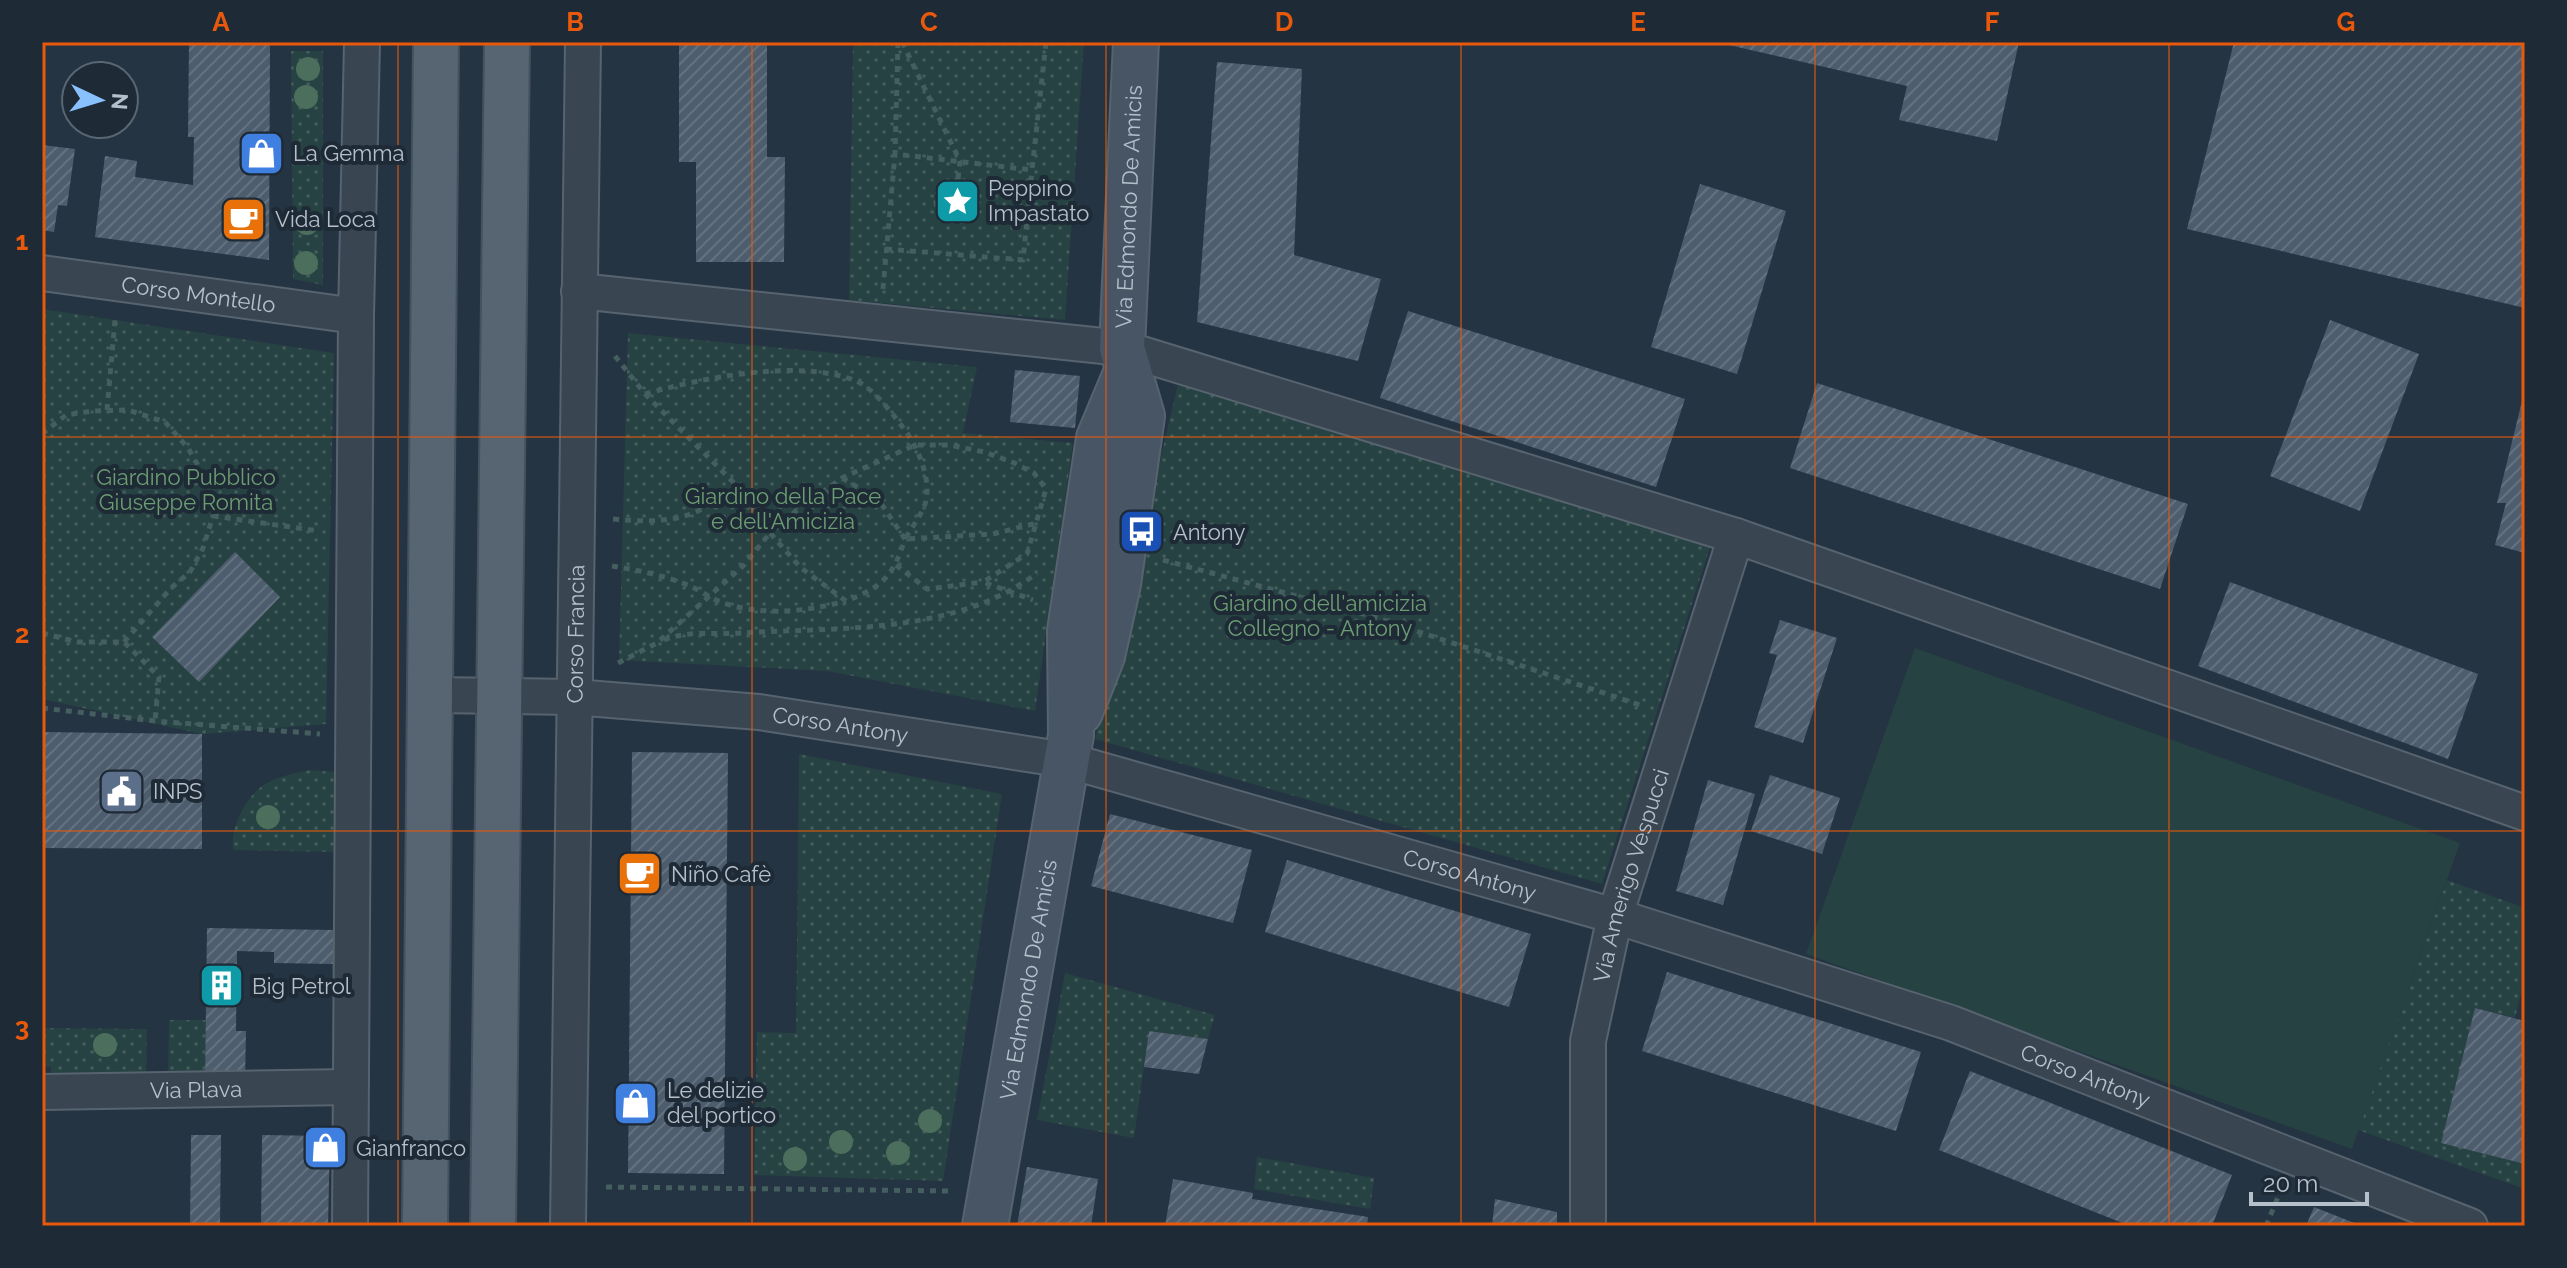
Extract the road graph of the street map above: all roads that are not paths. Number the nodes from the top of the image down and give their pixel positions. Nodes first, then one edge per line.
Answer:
1 (362, 42) edge
2 (436, 42) edge
3 (507, 42) edge
4 (583, 42) edge
5 (1136, 42) edge
6 (42, 273) edge
7 (579, 291) junction
8 (356, 316) junction
9 (1125, 358) junction
10 (1736, 536) junction
11 (574, 685) junction
12 (430, 695) junction
13 (501, 696) junction
14 (1069, 748) junction
15 (2525, 813) edge
16 (1615, 916) junction
17 (350, 1087) junction
18 (42, 1092) edge
19 (989, 1208) edge
20 (350, 1226) edge
21 (425, 1226) edge
22 (493, 1226) edge
23 (568, 1226) edge
24 (1588, 1226) edge
25 (2470, 1226) edge

1 - 8 street
2 - 12 main road
3 - 13 main road
4 - 7 street, Corso Francia
5 - 9 street, Via Edmondo De Amicis
6 - 8 street, Corso Montello
7 - 9 street
7 - 11 street, Corso Francia
8 - 17 street
9 - 10 street
9 - 14 street, Via Edmondo De Amicis
10 - 15 street
10 - 16 street, Via Amerigo Vespucci
11 - 13 street, Corso Antony
11 - 14 street, Corso Antony
11 - 23 street, Corso Francia
12 - 13 street, Corso Antony
12 - 21 main road
13 - 22 main road
14 - 16 street, Corso Antony
14 - 19 street, Via Edmondo De Amicis
16 - 24 street, Via Amerigo Vespucci
16 - 25 street, Corso Antony
17 - 18 street, Via Plava
17 - 20 street

